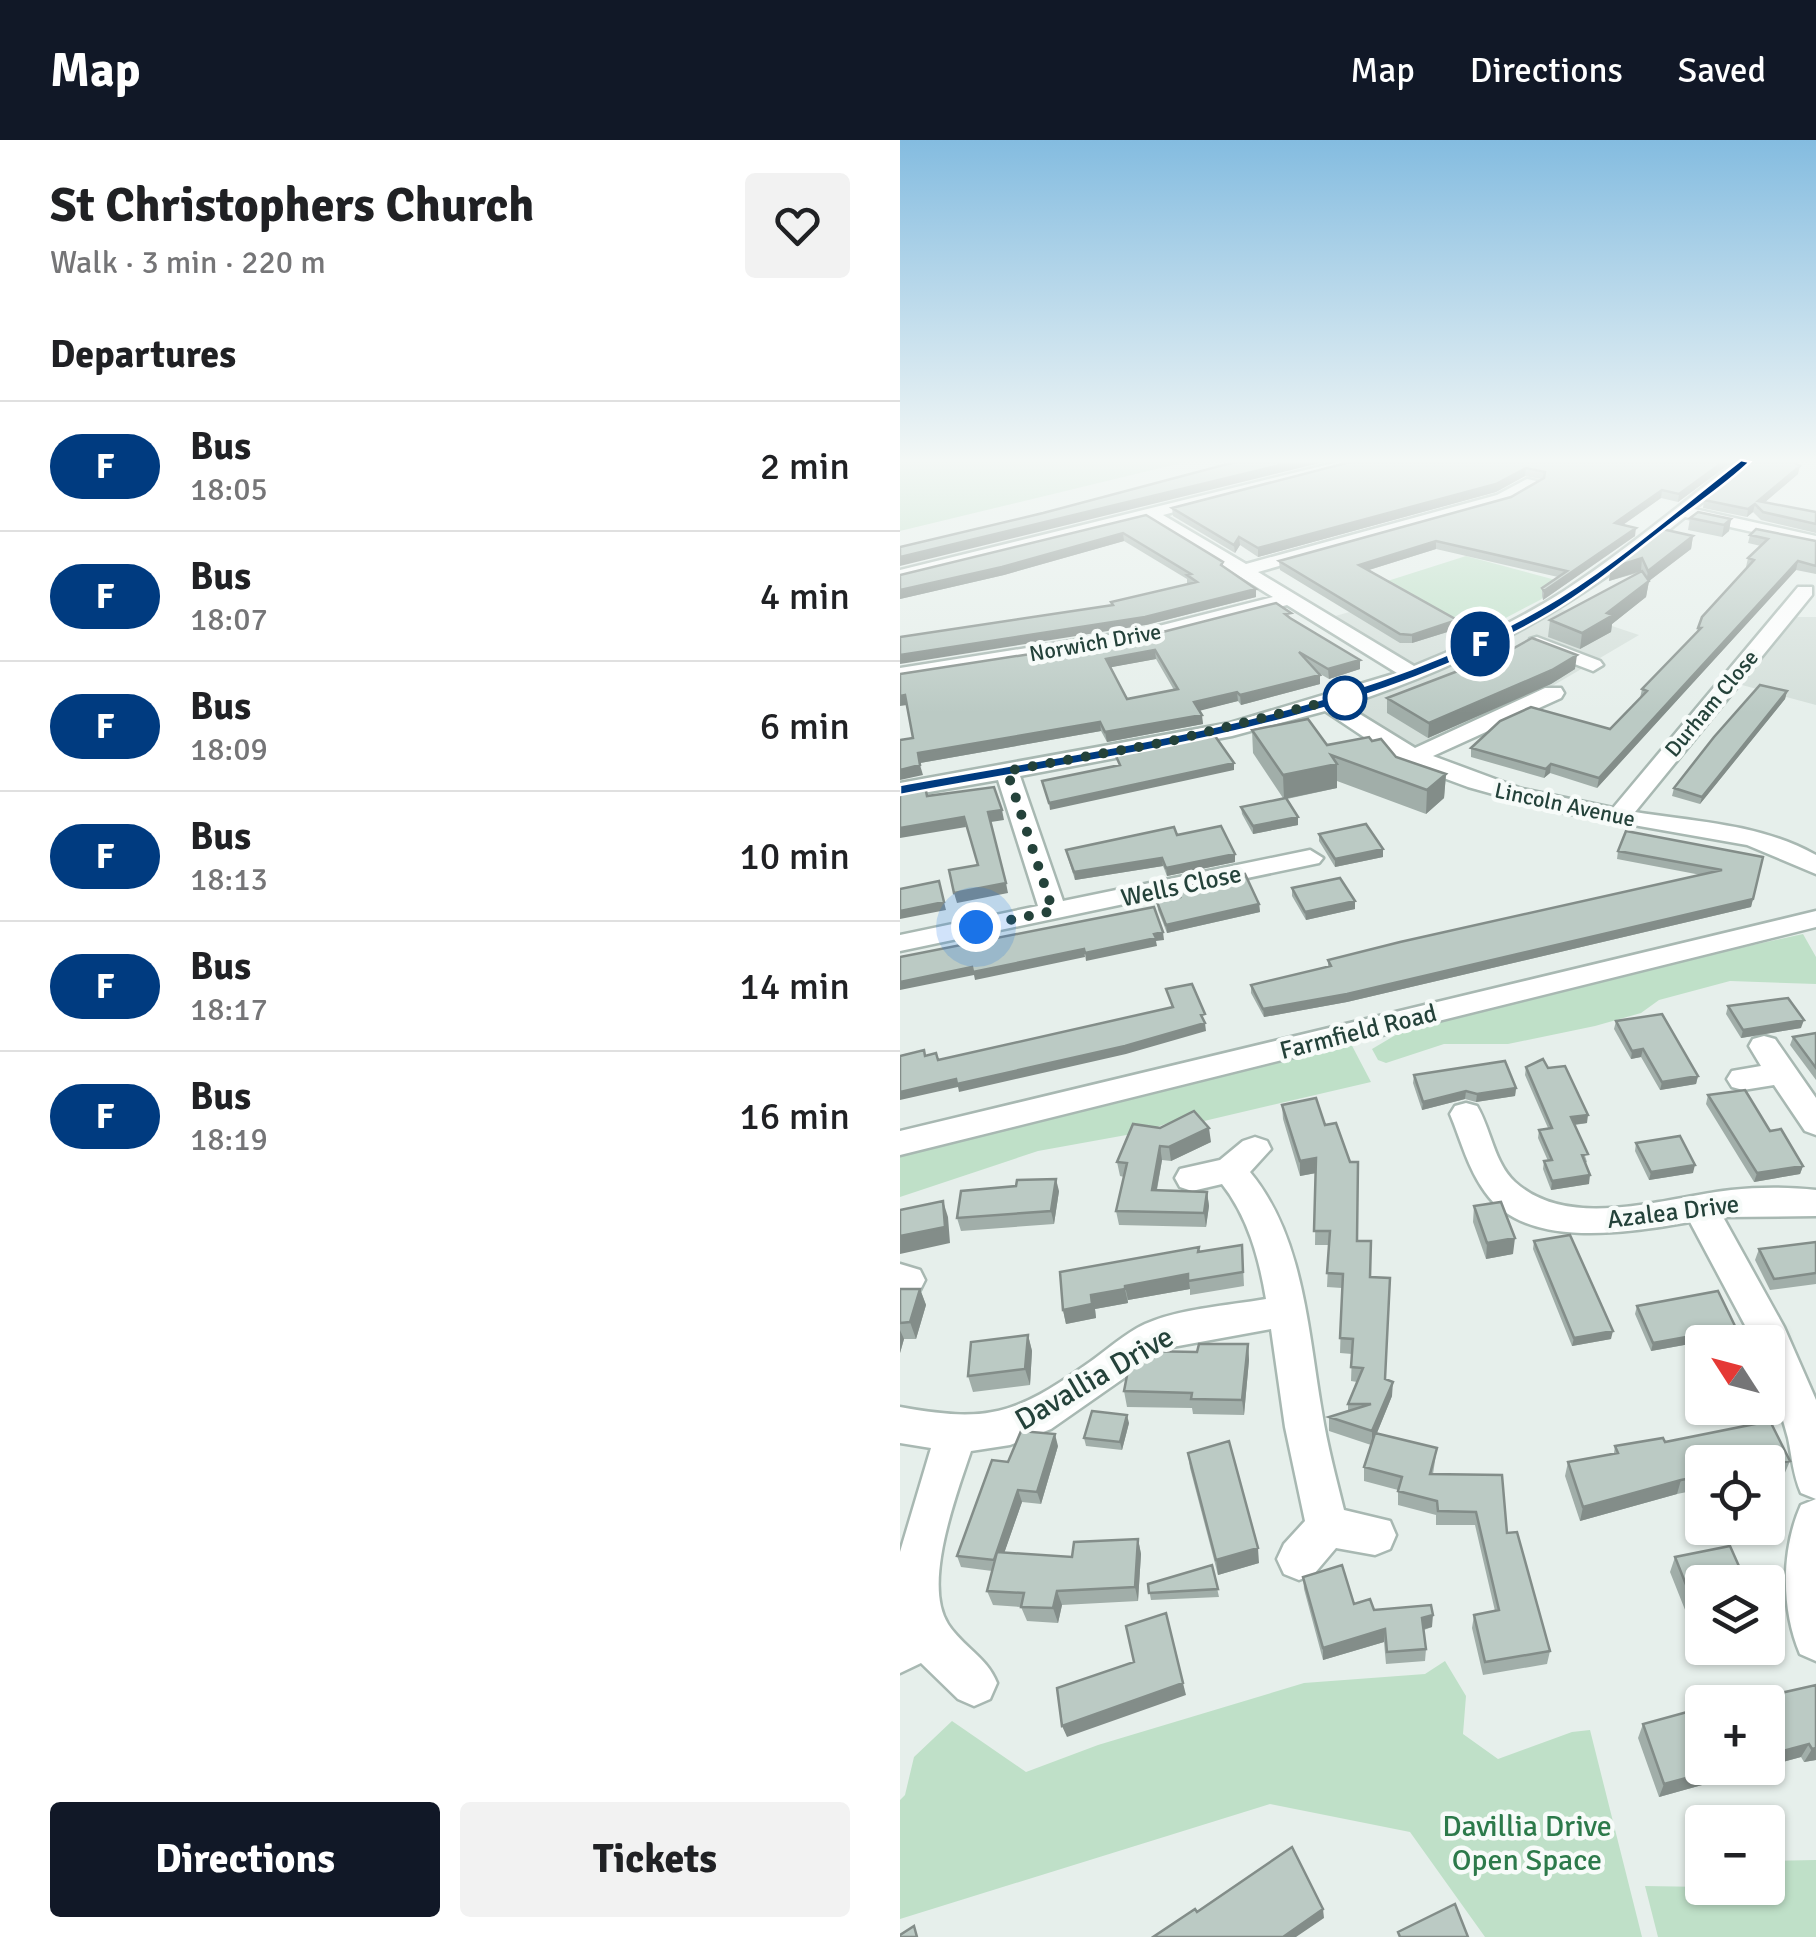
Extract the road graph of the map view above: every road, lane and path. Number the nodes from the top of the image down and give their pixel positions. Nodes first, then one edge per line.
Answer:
1 (1017, 546) edge
2 (1203, 546) edge
3 (1330, 546) edge
4 (1636, 546) edge
5 (1242, 570) junction
6 (900, 575) edge
7 (1805, 591) dead end
8 (1288, 599) junction
9 (1506, 632) junction
10 (1593, 665) dead end
11 (1411, 673) junction
12 (900, 674) edge
13 (1552, 693) dead end
14 (1328, 704) junction
15 (1411, 758) junction
16 (1007, 771) junction
17 (900, 790) edge
18 (1619, 816) junction
19 (1310, 858) dead end
20 (1816, 866) edge
21 (1053, 911) junction
22 (1816, 919) edge
23 (900, 942) edge
24 (1764, 1046) dead end
25 (1783, 1073) junction
26 (1743, 1080) dead end
27 (1466, 1114) dead end
28 (1816, 1123) edge
29 (900, 1143) edge
30 (1192, 1178) dead end
31 (1816, 1202) edge
32 (1699, 1207) junction
33 (1288, 1310) junction
34 (900, 1425) edge
35 (956, 1436) junction
36 (1816, 1480) edge
37 (1816, 1519) edge
38 (1328, 1527) junction
39 (1375, 1534) dead end
40 (1299, 1559) dead end
41 (1816, 1638) edge
42 (914, 1641) edge
43 (974, 1683) dead end

1 - 6 street
2 - 5 street
3 - 5 street
4 - 9 street
5 - 8 street
7 - 18 street, Durham Close
8 - 11 street
8 - 12 street, Norwich Drive
9 - 10 street
9 - 11 street
11 - 14 street
13 - 15 street
14 - 15 street, Lincoln Avenue
14 - 16 street
15 - 18 street, Lincoln Avenue
16 - 17 street
16 - 21 street
18 - 20 street, Lincoln Avenue
19 - 21 street, Wells Close
21 - 23 street, Wells Close
22 - 29 street, Farmfield Road
24 - 25 street
25 - 26 street
25 - 28 street
27 - 32 street, Azalea Drive
30 - 33 street
31 - 32 street, Azalea Drive
32 - 36 street
33 - 35 street, Davallia Drive
33 - 38 street
34 - 35 street, Davallia Drive
35 - 42 street
37 - 41 street
38 - 39 street
38 - 40 street
42 - 43 street

